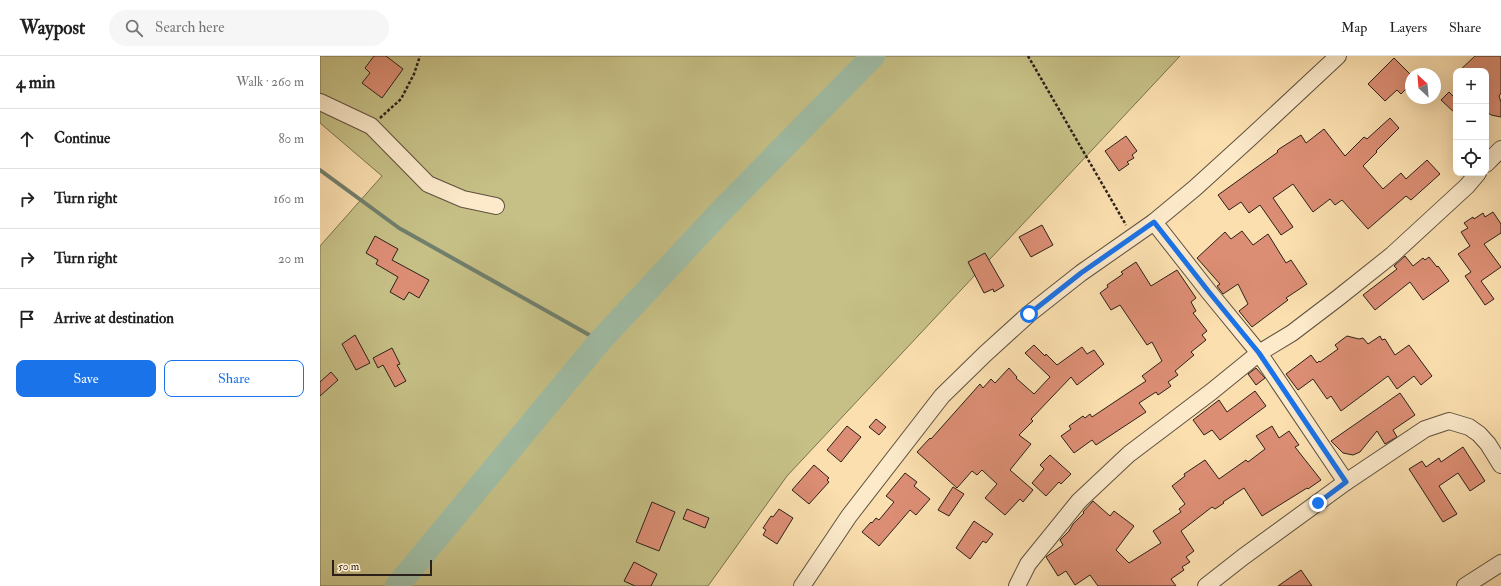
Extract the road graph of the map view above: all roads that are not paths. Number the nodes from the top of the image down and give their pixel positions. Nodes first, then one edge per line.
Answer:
1 (1338, 56) edge
2 (320, 102) edge
3 (1475, 176) edge
4 (496, 206) dead end
5 (1154, 222) junction
6 (1259, 353) junction
7 (1501, 464) edge
8 (1346, 482) junction
9 (1501, 563) edge
10 (803, 585) edge
11 (1017, 586) edge
12 (1206, 586) edge
13 (1465, 586) edge

1 - 5 street
2 - 4 street
3 - 6 street
5 - 6 street
5 - 10 street
6 - 8 street
6 - 11 street
7 - 8 street
8 - 12 street
9 - 13 street

